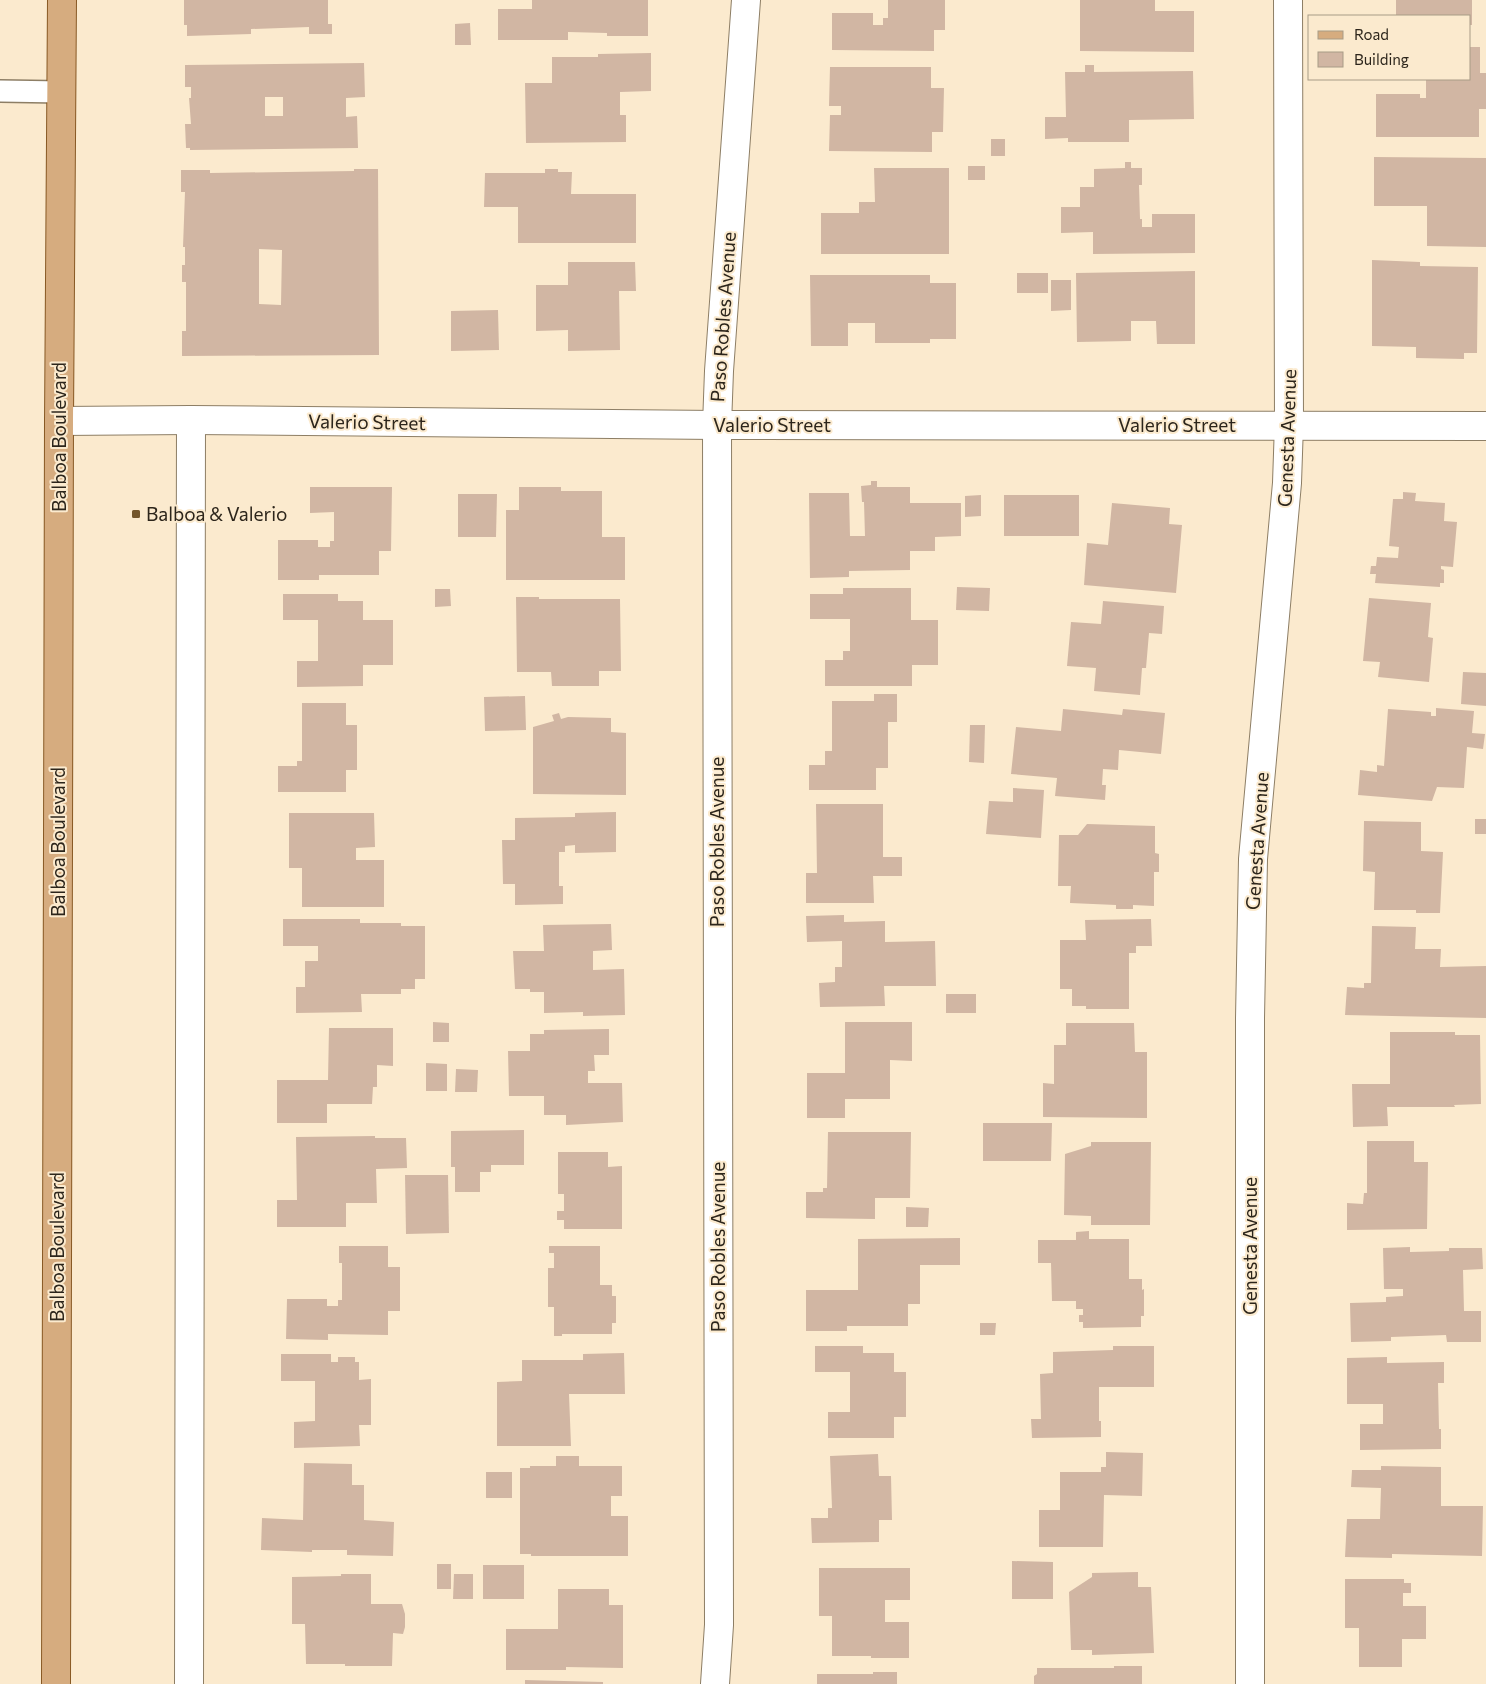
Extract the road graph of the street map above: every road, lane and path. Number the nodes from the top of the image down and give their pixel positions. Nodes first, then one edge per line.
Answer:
1 (62, 0) edge
2 (746, 0) edge
3 (1288, 0) edge
4 (0, 91) edge
5 (62, 92) junction
6 (191, 420) junction
7 (59, 421) junction
8 (1289, 424) junction
9 (716, 425) junction
10 (1486, 426) edge
11 (56, 1684) edge
12 (189, 1684) edge
13 (715, 1684) edge
14 (1250, 1684) edge

1 - 5 main road, Balboa Boulevard
2 - 9 street, Paso Robles Avenue
3 - 8 street, Genesta Avenue
4 - 5 lane
5 - 7 main road, Balboa Boulevard
6 - 7 street, Valerio Street
6 - 9 street, Valerio Street
6 - 12 street
7 - 11 main road, Balboa Boulevard
8 - 9 street, Valerio Street
8 - 10 street, Valerio Street
8 - 14 street, Genesta Avenue
9 - 13 street, Paso Robles Avenue

